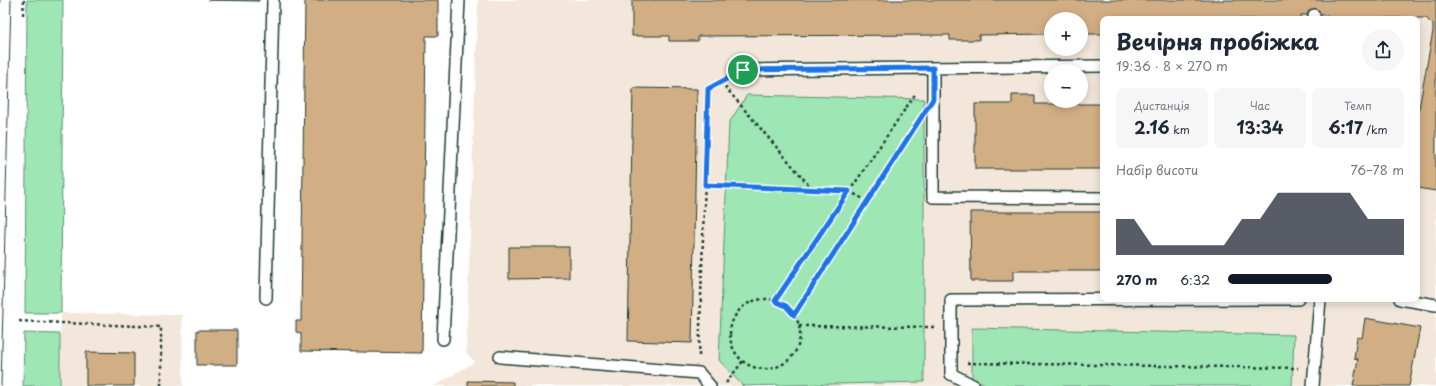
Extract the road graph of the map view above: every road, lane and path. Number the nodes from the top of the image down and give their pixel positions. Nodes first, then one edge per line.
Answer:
1 (24, 0) edge
2 (273, 0) edge
3 (458, 0) edge
4 (23, 15) dead end
5 (1100, 66) edge
6 (933, 68) junction
7 (743, 70) joint
8 (721, 82) junction
9 (917, 125) dead end
10 (705, 185) junction
11 (814, 190) junction
12 (849, 191) junction
13 (1100, 198) edge
14 (867, 201) junction
15 (266, 298) dead end
16 (1100, 300) edge
17 (775, 301) junction
18 (1320, 302) edge
19 (1418, 302) edge
20 (1436, 305) edge
21 (794, 315) junction
22 (19, 321) dead end
23 (799, 326) junction
24 (951, 327) junction
25 (443, 339) dead end
26 (500, 357) dead end
27 (743, 361) junction
28 (951, 362) junction
29 (1314, 368) junction
30 (699, 373) junction
31 (161, 386) edge
32 (710, 386) edge
33 (724, 386) edge
34 (974, 386) edge
35 (1313, 386) edge

1 - 4 path
2 - 15 lane
3 - 25 lane
5 - 6 lane
6 - 7 lane
6 - 12 path
6 - 13 lane
7 - 8 path
8 - 10 path
8 - 11 path
9 - 14 path
10 - 11 path
10 - 30 path
11 - 12 path
12 - 14 path
12 - 17 path
14 - 21 path
16 - 24 lane
17 - 21 path
17 - 27 path
18 - 29 lane
19 - 20 lane
21 - 23 path
22 - 31 path
23 - 24 path
23 - 27 path
24 - 28 lane
26 - 30 lane
27 - 33 path
28 - 29 path
28 - 34 lane
29 - 35 lane
30 - 32 lane

